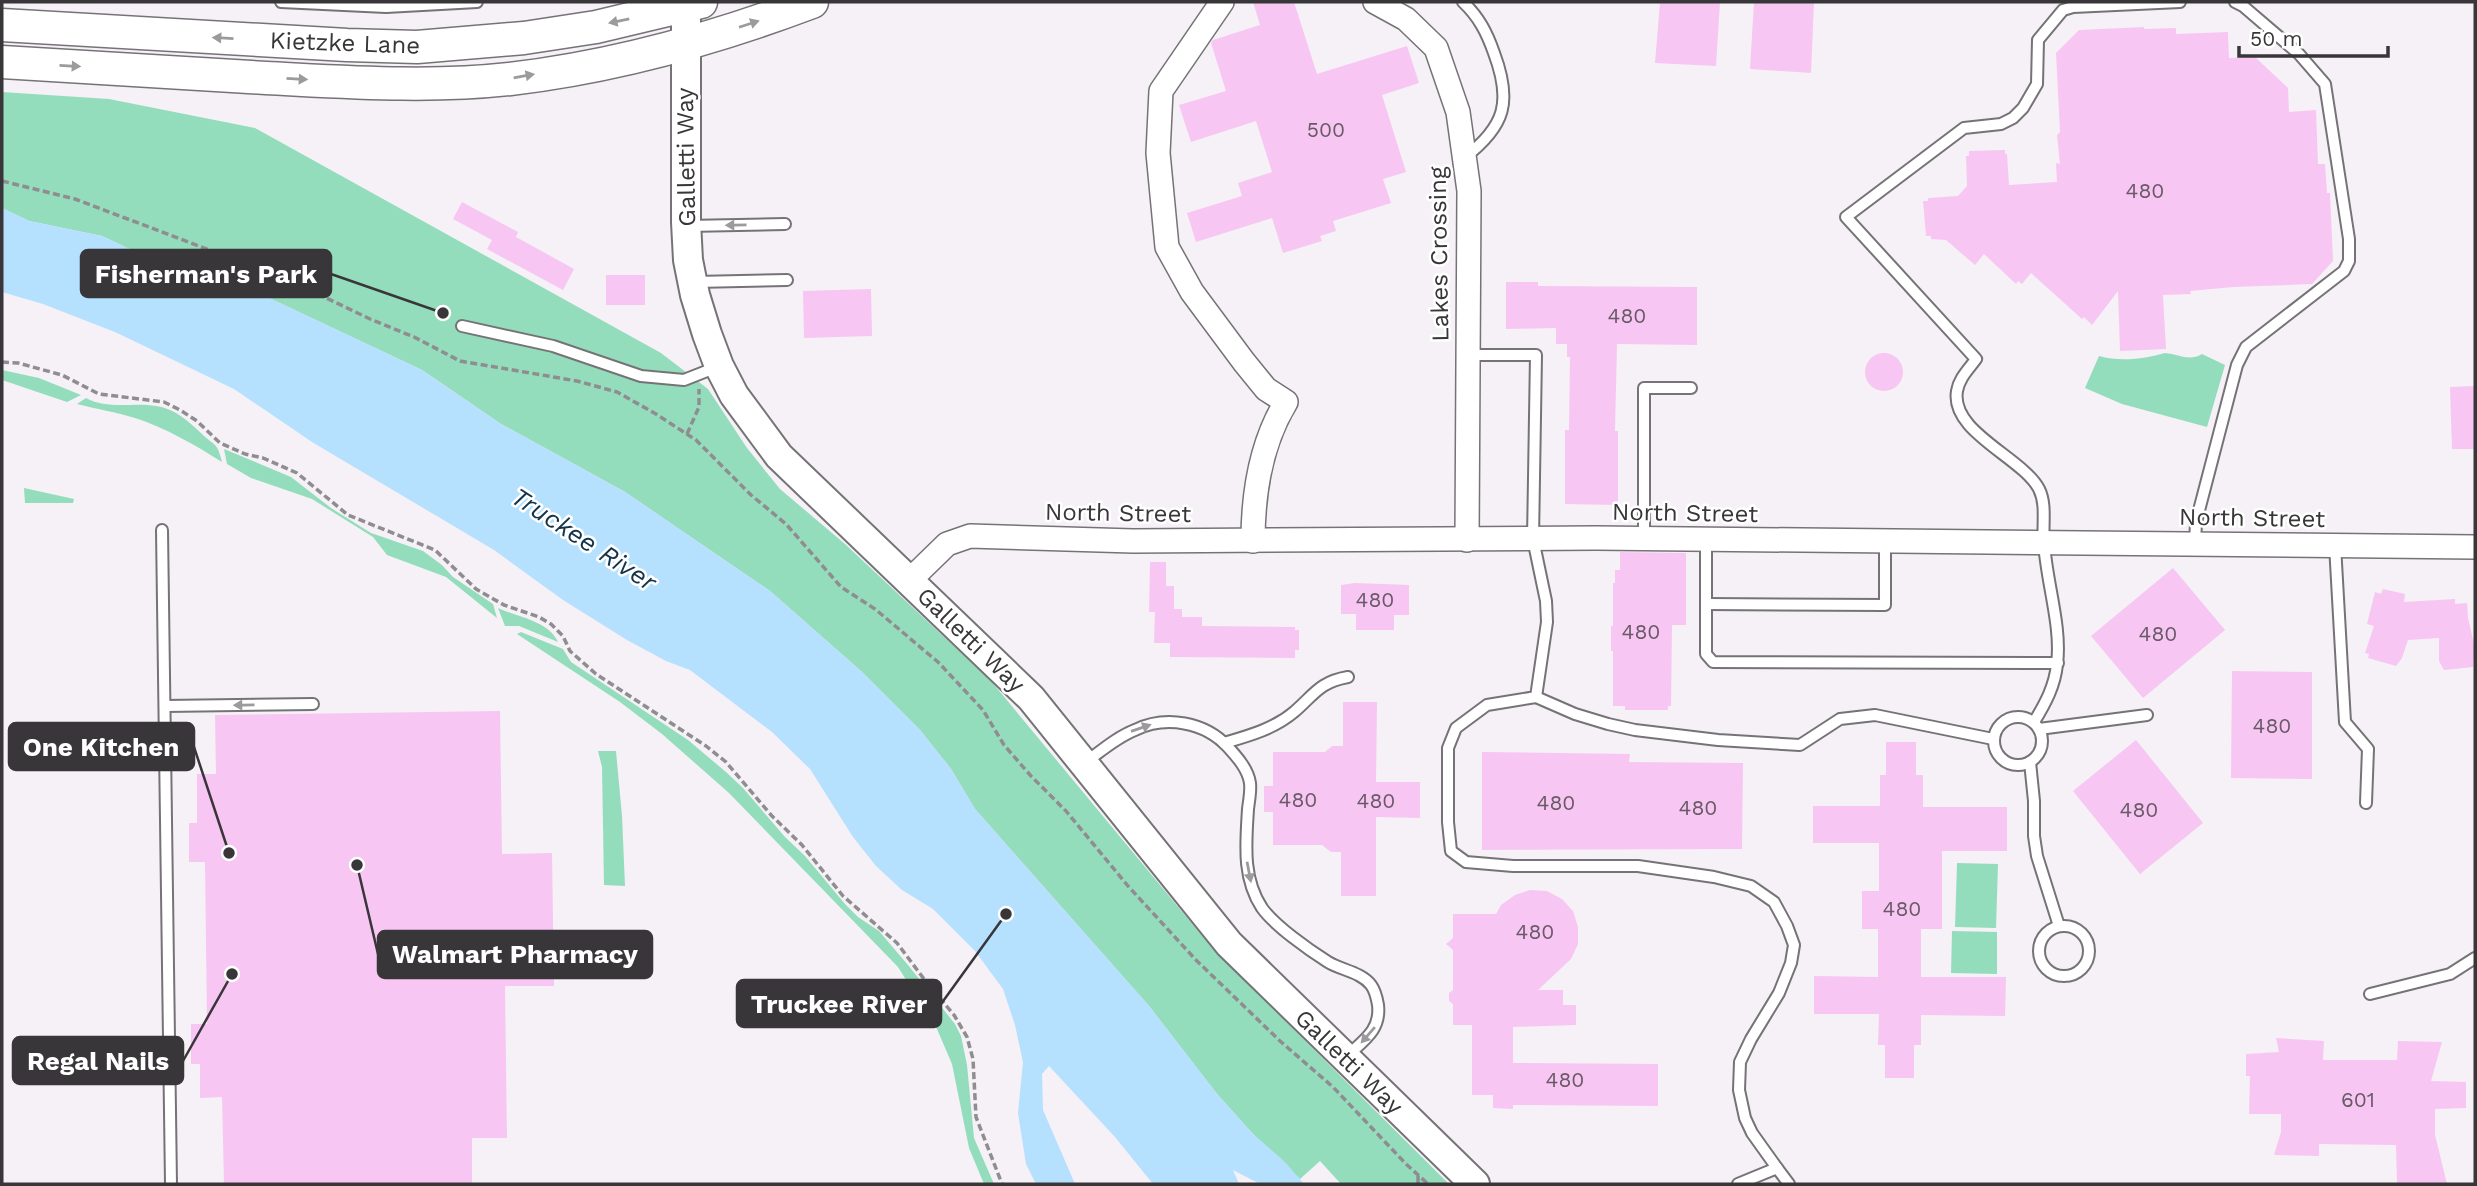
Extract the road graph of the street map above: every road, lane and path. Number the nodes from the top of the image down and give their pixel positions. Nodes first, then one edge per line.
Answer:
1 (281, 2) edge
2 (477, 2) edge
3 (812, 2) edge
4 (1222, 2) edge
5 (1375, 2) edge
6 (1463, 2) edge
7 (2180, 2) edge
8 (2235, 2) edge
9 (434, 3) edge
10 (691, 3) edge
11 (2, 25) edge
12 (685, 44) junction
13 (2, 62) edge
14 (1464, 158) junction
15 (2, 181) edge
16 (785, 224) dead end
17 (686, 226) junction
18 (787, 280) dead end
19 (692, 283) junction
20 (462, 326) dead end
21 (1468, 355) junction
22 (2, 362) edge
23 (709, 370) junction
24 (1691, 388) dead end
25 (687, 434) junction
26 (162, 530) dead end
27 (1533, 539) junction
28 (1644, 539) junction
29 (1706, 539) junction
30 (1467, 540) junction
31 (1253, 541) junction
32 (1885, 541) junction
33 (2044, 542) junction
34 (2195, 544) junction
35 (2335, 545) junction
36 (2475, 547) edge
37 (910, 580) junction
38 (1706, 604) junction
39 (2058, 663) junction
40 (1348, 677) dead end
41 (1536, 697) junction
42 (313, 704) dead end
43 (165, 706) junction
44 (2147, 716) dead end
45 (2036, 726) junction
46 (1993, 739) junction
47 (1224, 743) junction
48 (2030, 762) junction
49 (1083, 764) junction
50 (2366, 803) dead end
51 (2059, 926) junction
52 (2475, 958) edge
53 (2370, 994) dead end
54 (1345, 1058) junction
55 (1777, 1168) junction
56 (1418, 1176) junction
57 (170, 1184) edge
58 (1002, 1184) edge
59 (1418, 1184) edge
60 (1428, 1184) edge
61 (1475, 1184) edge
62 (1738, 1184) edge
63 (1789, 1184) edge

1 - 9 lane
2 - 9 lane
12 -> 3 main road, Kietzke Lane
4 - 31 street
5 - 14 street, Lakes Crossing
6 - 14 lane
7 - 33 lane
8 - 34 lane
10 -> 11 main road, Kietzke Lane
10 - 12 street, Galletti Way
13 -> 12 main road, Kietzke Lane
12 - 17 street, Galletti Way
14 - 21 street, Lakes Crossing
15 - 25 path
16 -> 17 lane
17 - 19 street, Galletti Way
18 - 19 lane
19 - 23 street, Galletti Way
20 - 23 lane
21 - 27 lane
21 - 30 street, Lakes Crossing
22 - 58 path
23 - 25 path
23 - 37 street, Galletti Way
24 - 28 lane
25 - 56 path
26 - 43 lane
27 - 28 street, North Street
27 - 30 street, North Street
27 - 41 lane
28 - 29 street, North Street
29 - 32 street, North Street
29 - 38 lane
30 - 31 street, North Street
31 - 37 street, North Street
32 - 33 street, North Street
32 - 38 lane
33 - 34 street, North Street
33 - 39 lane
34 - 35 street, North Street
35 - 36 street, North Street
35 - 50 lane
37 - 49 street, Galletti Way
38 - 39 lane
39 - 45 lane
40 - 47 lane
41 - 46 lane
41 - 55 lane
42 -> 43 lane
43 - 57 lane
44 - 45 lane
45 - 46 lane
45 - 48 lane
46 - 48 lane
49 -> 47 lane
47 -> 54 lane
48 - 51 lane
49 - 54 street, Galletti Way
51 - 51 lane
52 - 53 lane
54 - 61 street, Galletti Way
55 - 62 lane
55 - 63 lane
56 - 59 path
56 - 60 path

